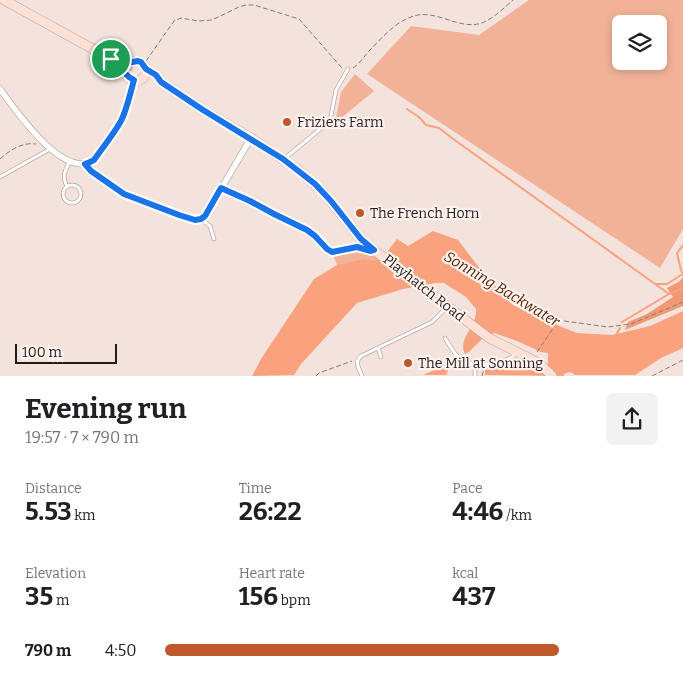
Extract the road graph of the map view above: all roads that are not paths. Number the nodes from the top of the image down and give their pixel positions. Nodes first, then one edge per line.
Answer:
1 (4, 0) edge
2 (111, 59) junction
3 (132, 62) junction
4 (145, 67) junction
5 (348, 70) road end
6 (134, 78) junction
7 (161, 82) junction
8 (0, 90) edge
9 (251, 138) junction
10 (48, 147) junction
11 (283, 159) junction
12 (70, 161) junction
13 (85, 164) junction
14 (0, 177) edge
15 (67, 187) junction
16 (201, 219) junction
17 (214, 239) dead end
18 (451, 308) junction
19 (445, 338) dead end
20 (378, 348) junction
21 (518, 353) junction
22 (382, 357) dead end
23 (475, 365) junction
24 (362, 376) edge
25 (475, 376) edge
26 (552, 376) edge

1 - 2 main road
2 - 3 main road
2 - 6 main road
3 - 4 main road
3 - 6 main road
4 - 6 main road
4 - 7 main road, Playhatch Road
5 - 11 lane
6 - 7 main road, Playhatch Road
6 - 13 street
7 - 9 main road, Playhatch Road
8 - 10 street
9 - 11 main road, Playhatch Road
9 - 16 street
10 - 12 street
10 - 14 lane
11 - 18 main road, Playhatch Road
12 - 13 street
12 - 15 lane
13 - 16 street
15 - 15 lane
16 - 17 lane
18 - 20 lane
18 - 21 main road, Playhatch Road
19 - 23 lane
20 - 22 lane
20 - 24 lane
21 - 23 lane
21 - 26 main road, Playhatch Road
23 - 25 lane

